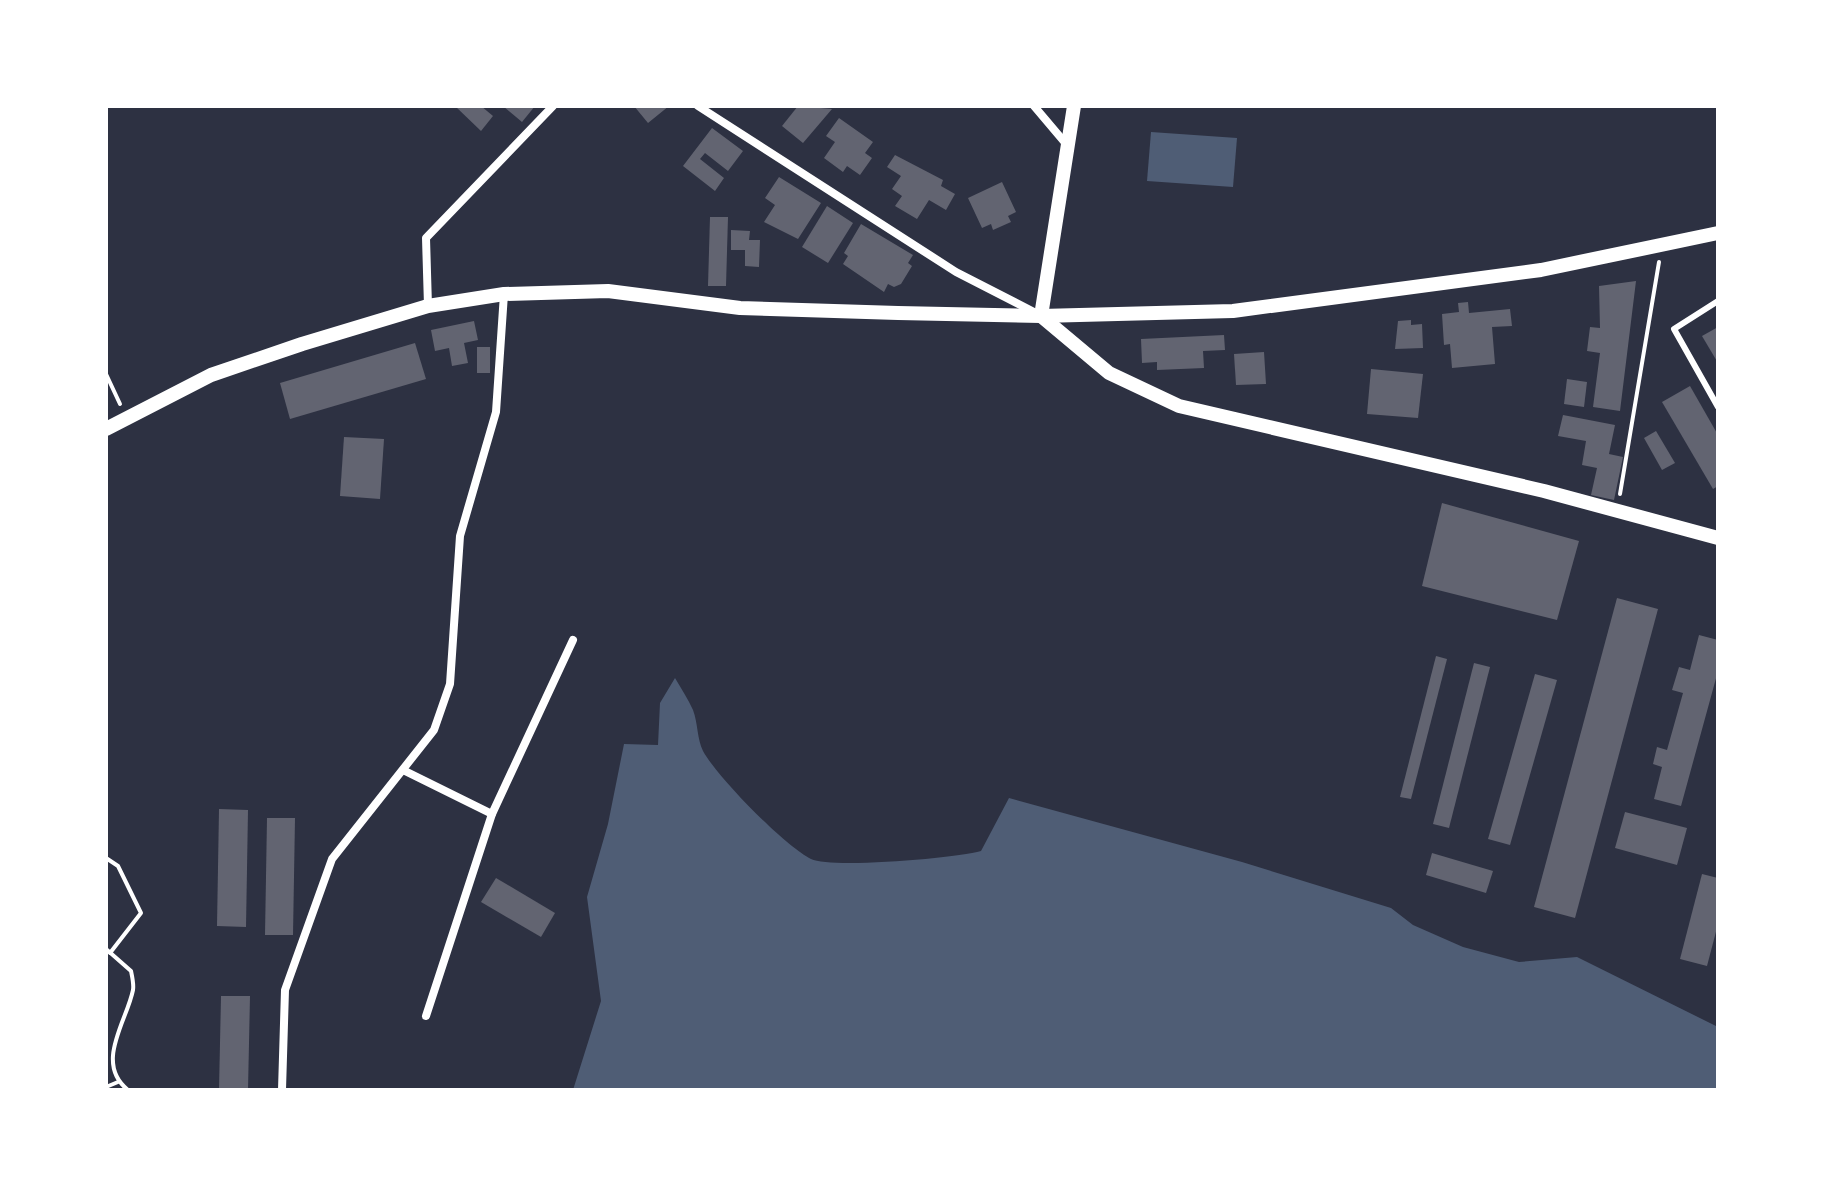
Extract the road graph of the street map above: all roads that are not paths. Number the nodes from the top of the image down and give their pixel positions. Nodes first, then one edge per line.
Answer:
1 (553, 106) edge
2 (698, 106) edge
3 (1034, 106) edge
4 (1074, 106) edge
5 (1068, 146) junction
6 (1718, 233) edge
7 (504, 294) junction
8 (1718, 301) edge
9 (428, 306) junction
10 (1041, 316) junction
11 (1718, 407) edge
12 (106, 429) edge
13 (1718, 538) edge
14 (573, 640) dead end
15 (405, 771) junction
16 (492, 814) junction
17 (426, 1016) dead end
18 (282, 1090) edge

1 - 9 street
2 - 10 street
3 - 5 street
4 - 5 street
5 - 10 street
6 - 10 street
7 - 9 street
7 - 10 street
7 - 15 street
8 - 11 lane
9 - 12 street
10 - 13 street
14 - 16 street
15 - 16 street
15 - 18 street
16 - 17 street

